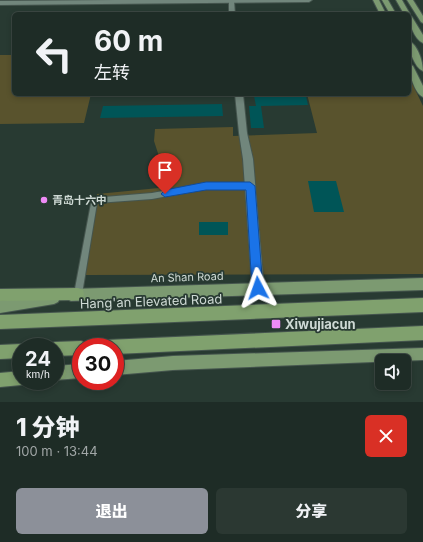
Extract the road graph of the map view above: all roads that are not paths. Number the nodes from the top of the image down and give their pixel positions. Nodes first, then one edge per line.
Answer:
1 (231, 0) edge
2 (309, 0) edge
3 (376, 0) edge
4 (385, 0) edge
5 (399, 0) edge
6 (410, 0) edge
7 (0, 3) edge
8 (232, 12) edge
9 (382, 12) edge
10 (392, 12) edge
11 (406, 12) edge
12 (411, 20) edge
13 (423, 21) edge
14 (423, 41) edge
15 (411, 47) edge
16 (423, 68) edge
17 (411, 70) edge
18 (423, 94) edge
19 (239, 96) edge
20 (250, 186) junction
21 (423, 284) edge
22 (258, 288) junction
23 (78, 294) junction
24 (0, 295) edge
25 (423, 304) edge
26 (0, 307) edge
27 (0, 322) edge
28 (423, 333) edge
29 (124, 346) edge
30 (12, 351) edge
31 (0, 352) edge
32 (423, 354) edge
33 (124, 367) edge
34 (0, 373) edge
35 (12, 373) edge
36 (12, 379) edge
37 (0, 380) edge

1 - 2 street
1 - 7 street
1 - 8 street
3 - 9 main road
4 - 10 main road
5 - 11 main road
6 - 13 main road
12 - 14 main road
15 - 16 main road
17 - 18 main road
19 - 20 street
20 - 22 street
20 - 23 lane
21 - 22 main road, An Shan Road
22 - 23 main road, An Shan Road
23 - 24 highway
23 - 26 main road, An Shan Road
25 - 27 highway, Hang'an Elevated Road
28 - 29 highway
30 - 31 highway
32 - 33 main road
34 - 35 main road
36 - 37 highway

